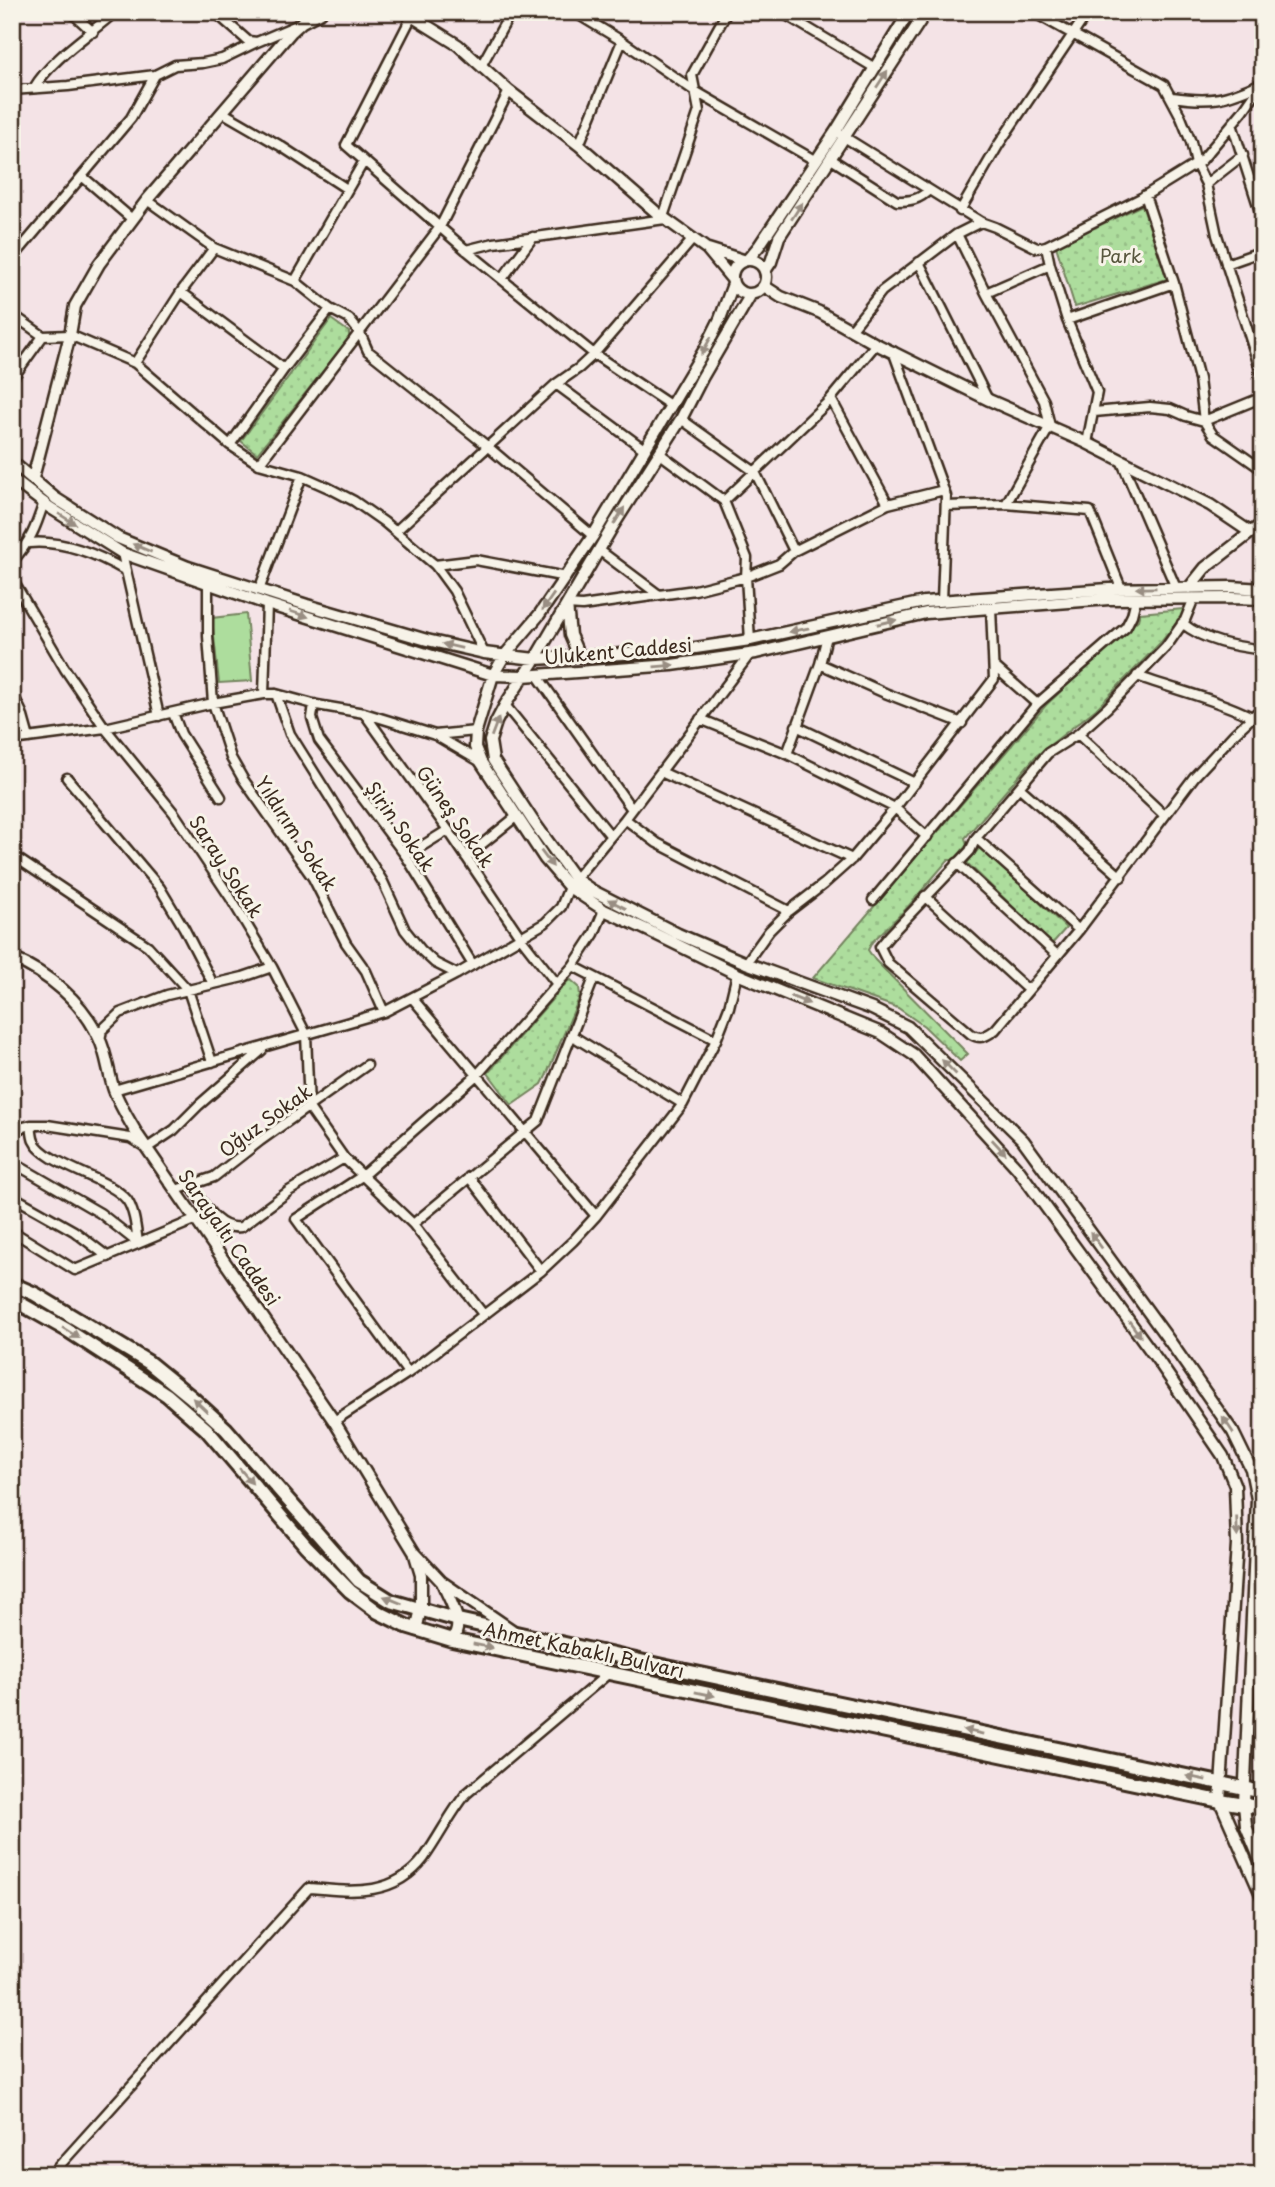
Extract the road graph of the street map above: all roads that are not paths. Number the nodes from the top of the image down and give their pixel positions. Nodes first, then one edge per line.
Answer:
1 (71, 12) edge
2 (115, 12) edge
3 (215, 12) edge
4 (321, 12) edge
5 (511, 12) edge
6 (574, 12) edge
7 (727, 12) edge
8 (781, 12) edge
9 (909, 12) edge
10 (926, 12) edge
11 (1033, 12) edge
12 (1088, 12) edge
13 (409, 14) edge
14 (303, 22) junction
15 (93, 32) junction
16 (1073, 34) junction
17 (622, 41) junction
18 (257, 42) junction
19 (481, 66) junction
20 (875, 68) junction
21 (155, 75) junction
22 (1263, 82) edge
23 (34, 88) junction
24 (12, 90) edge
25 (693, 90) junction
26 (509, 91) junction
27 (1172, 97) junction
28 (222, 112) junction
29 (1232, 124) junction
30 (841, 134) junction
31 (579, 145) junction
32 (1243, 155) junction
33 (831, 159) junction
34 (364, 161) junction
35 (816, 161) junction
36 (1196, 164) junction
37 (83, 177) junction
38 (1206, 184) junction
39 (1251, 184) junction
40 (1263, 186) edge
41 (348, 190) junction
42 (929, 190) junction
43 (1145, 195) junction
44 (147, 200) junction
45 (960, 211) junction
46 (664, 218) junction
47 (132, 219) junction
48 (1263, 221) edge
49 (981, 222) junction
50 (440, 227) junction
51 (957, 234) junction
52 (533, 237) junction
53 (693, 239) junction
54 (1046, 246) junction
55 (214, 248) junction
56 (707, 249) junction
57 (466, 250) junction
58 (1263, 251) edge
59 (12, 259) edge
60 (745, 260) junction
61 (919, 262) junction
62 (1226, 264) junction
63 (1050, 265) junction
64 (765, 271) junction
65 (502, 279) junction
66 (295, 281) junction
67 (732, 281) junction
68 (1174, 283) junction
69 (764, 286) junction
70 (181, 292) junction
71 (986, 293) junction
72 (751, 294) junction
73 (330, 309) junction
74 (12, 314) edge
75 (1067, 320) junction
76 (851, 330) junction
77 (360, 333) junction
78 (70, 335) junction
79 (43, 336) junction
80 (876, 344) junction
81 (893, 351) junction
82 (594, 354) junction
83 (135, 363) junction
84 (284, 369) junction
85 (1263, 377) edge
86 (12, 379) edge
87 (556, 384) junction
88 (1263, 397) edge
89 (831, 399) junction
90 (989, 400) junction
91 (670, 405) junction
92 (1094, 412) junction
93 (681, 419) junction
94 (1204, 421) junction
95 (1050, 426) junction
96 (1087, 443) junction
97 (230, 445) junction
98 (487, 446) junction
99 (644, 449) junction
100 (659, 453) junction
101 (1121, 460) junction
102 (12, 462) edge
103 (259, 464) junction
104 (1263, 470) edge
105 (755, 472) junction
106 (302, 476) junction
107 (33, 478) junction
108 (12, 479) edge
109 (944, 490) junction
110 (724, 501) junction
111 (44, 502) junction
112 (888, 504) junction
113 (1006, 504) junction
114 (946, 506) junction
115 (1263, 523) edge
116 (396, 531) junction
117 (1250, 533) junction
118 (593, 536) junction
119 (29, 543) junction
120 (599, 550) junction
121 (794, 551) junction
122 (122, 553) junction
123 (12, 562) edge
124 (435, 565) junction
125 (126, 571) junction
126 (566, 577) junction
127 (746, 577) junction
128 (12, 579) edge
129 (208, 583) junction
130 (1175, 588) junction
131 (1189, 588) junction
132 (1121, 589) junction
133 (1263, 589) edge
134 (259, 590) junction
135 (659, 595) junction
136 (1194, 598) junction
137 (1136, 599) junction
138 (1263, 599) edge
139 (942, 601) junction
140 (267, 604) junction
141 (567, 606) junction
142 (991, 608) junction
143 (1182, 623) junction
144 (827, 636) junction
145 (750, 640) junction
146 (1263, 650) edge
147 (484, 653) junction
148 (750, 654) junction
149 (505, 655) junction
150 (579, 656) junction
151 (535, 659) junction
152 (820, 664) junction
153 (995, 667) junction
154 (493, 675) junction
155 (537, 675) junction
156 (523, 676) junction
157 (1137, 676) junction
158 (12, 692) edge
159 (264, 694) junction
160 (276, 694) junction
161 (213, 703) junction
162 (314, 704) junction
163 (1037, 704) junction
164 (505, 705) junction
165 (1263, 708) edge
166 (173, 713) junction
167 (364, 713) junction
168 (159, 716) junction
169 (1252, 717) junction
170 (700, 719) junction
171 (962, 723) junction
172 (796, 726) junction
173 (105, 728) junction
174 (475, 731) junction
175 (1078, 734) junction
176 (435, 735) junction
177 (29, 738) junction
178 (12, 740) edge
179 (787, 754) junction
180 (481, 762) junction
181 (661, 772) junction
182 (67, 778) dead end
183 (915, 783) junction
184 (1020, 788) junction
185 (221, 797) dead end
186 (631, 808) junction
187 (895, 808) junction
188 (1164, 815) junction
189 (517, 816) junction
190 (625, 819) junction
191 (448, 830) junction
192 (610, 835) junction
193 (927, 837) junction
194 (976, 838) junction
195 (12, 855) edge
196 (406, 856) junction
197 (466, 857) junction
198 (852, 859) junction
199 (957, 863) junction
200 (1121, 877) junction
201 (572, 883) junction
202 (925, 896) junction
203 (873, 900) dead end
204 (604, 910) junction
205 (789, 911) junction
206 (1079, 930) junction
207 (521, 938) junction
208 (1057, 955) junction
209 (12, 958) edge
210 (746, 963) junction
211 (473, 965) junction
212 (573, 966) junction
213 (272, 967) junction
214 (457, 974) junction
215 (737, 974) junction
216 (594, 978) junction
217 (213, 984) junction
218 (557, 984) junction
219 (188, 990) junction
220 (1028, 990) junction
221 (413, 999) junction
222 (384, 1012) junction
223 (306, 1034) junction
224 (571, 1035) junction
225 (100, 1040) junction
226 (716, 1040) junction
227 (263, 1049) junction
228 (212, 1062) junction
229 (367, 1065) dead end
230 (478, 1074) junction
231 (114, 1090) junction
232 (683, 1104) junction
233 (309, 1108) junction
234 (32, 1125) junction
235 (12, 1130) edge
236 (526, 1131) junction
237 (147, 1148) junction
238 (344, 1157) junction
239 (12, 1162) edge
240 (362, 1176) junction
241 (469, 1177) junction
242 (191, 1186) junction
243 (176, 1189) junction
244 (12, 1196) edge
245 (596, 1216) junction
246 (197, 1219) junction
247 (413, 1224) junction
248 (12, 1231) edge
249 (138, 1243) junction
250 (108, 1257) junction
251 (541, 1271) junction
252 (12, 1284) edge
253 (12, 1299) edge
254 (483, 1314) junction
255 (408, 1374) junction
256 (334, 1421) junction
257 (414, 1552) junction
258 (442, 1582) junction
259 (421, 1609) junction
260 (458, 1620) junction
261 (416, 1630) junction
262 (515, 1632) junction
263 (452, 1640) junction
264 (609, 1673) junction
265 (1222, 1783) junction
266 (1245, 1788) junction
267 (1263, 1792) edge
268 (1220, 1801) junction
269 (1244, 1804) junction
270 (1263, 1808) edge
271 (1263, 1867) edge
272 (1263, 1899) edge
273 (51, 2175) edge

1 - 15 street
2 - 15 street
3 - 18 street
4 - 14 street
5 - 19 street
6 - 17 street
7 - 25 street
8 - 20 street
9 - 20 street
30 -> 10 street
11 - 16 street
12 - 16 street
13 - 19 street
13 - 34 street
14 - 18 street
14 - 28 street
15 - 23 street
16 - 27 street
16 - 45 street
17 - 25 street
17 - 31 street
18 - 21 street
19 - 26 street
20 - 30 street
21 - 23 street
21 - 37 street
22 - 27 street
22 - 29 street
23 - 24 street
25 - 35 street
25 - 46 street
26 - 31 street
26 - 50 street
27 - 36 street
28 - 41 street
28 - 44 street
29 - 32 street
29 - 36 street
30 - 33 street
30 - 35 street
30 - 42 street
31 - 46 street
32 - 38 street
32 - 39 street
33 - 42 street
64 -> 33 street
34 - 41 street
34 - 50 street
35 - 60 street
36 - 38 street
36 - 43 street
37 - 47 street
37 - 59 street
38 - 62 street
39 - 40 street
39 - 48 street
41 - 66 street
42 - 45 street
43 - 54 street
43 - 68 street
44 - 47 street
44 - 55 street
45 - 49 street
46 - 52 street
46 - 53 street
47 - 78 street
49 - 51 street
49 - 54 street
50 - 57 street
50 - 77 street
51 - 61 street
51 - 71 street
52 - 57 street
52 - 65 street
53 - 56 street
53 - 82 street
54 - 63 street
55 - 66 street
55 - 70 street
56 - 60 street
56 - 67 street
57 - 65 street
58 - 62 street
60 - 64 street
60 - 67 street
61 - 76 street
61 - 90 street
62 - 85 street
63 - 71 street
63 - 75 street
64 - 69 street
65 - 82 street
66 - 73 street
67 - 72 street
67 -> 91 street
68 - 75 street
68 - 94 street
69 - 72 street
69 - 76 street
70 - 83 street
70 - 84 street
71 - 95 street
72 - 93 street
73 - 77 street
73 - 84 street
74 - 79 street
75 - 92 street
76 - 80 street
77 - 98 street
77 - 103 street
78 - 79 street
78 - 83 street
78 - 107 street
79 - 86 street
80 - 81 street
80 - 89 street
81 - 90 street
81 - 109 street
82 - 87 street
82 - 91 street
83 - 97 street
84 - 97 street
87 - 98 street
87 - 99 street
88 - 94 street
89 - 105 street
89 - 112 street
90 - 95 street
91 - 99 street
92 - 94 street
92 - 96 street
93 - 100 street
93 - 105 street
94 - 104 street
95 - 96 street
95 - 113 street
96 - 101 street
97 - 103 street
98 - 116 street
98 - 118 street
99 - 118 street
100 - 110 street
120 -> 100 street
101 - 117 street
101 - 130 street
102 - 107 street
103 - 106 street
105 - 110 street
105 - 121 street
106 - 116 street
106 - 134 street
134 -> 107 street
108 - 111 street, Ulukent Caddesi
109 - 112 street
109 - 114 street
110 - 127 street
111 - 119 street
111 -> 122 street, Ulukent Caddesi
112 - 121 street
113 - 114 street
113 - 132 street
114 - 139 street
115 - 117 street
116 - 124 street
117 - 131 street
118 - 126 street
119 - 123 street
119 - 125 street
120 - 135 street
120 - 141 street
121 - 127 street
122 - 125 street
122 - 129 street, Ulukent Caddesi
124 - 126 street
124 - 147 street
125 - 168 street
126 -> 149 street
127 - 135 street
127 - 145 street
128 - 173 street, Saray Sokak
129 - 140 street, Ulukent Caddesi
129 - 161 street, Yıldırım Sokak
130 - 131 street
130 -> 132 street
131 - 133 street
132 - 139 street
147 -> 134 street
135 - 141 street
136 - 137 street, Ulukent Caddesi
136 - 138 street, Ulukent Caddesi
136 - 143 street
137 - 142 street, Ulukent Caddesi
137 - 163 street
139 -> 145 street
140 -> 154 street, Ulukent Caddesi
140 - 159 street
141 - 150 street
141 - 151 street
144 -> 142 street, Ulukent Caddesi
142 - 153 street
143 - 146 street
143 - 157 street
144 - 148 street, Ulukent Caddesi
144 - 152 street
145 - 150 street
147 - 149 street
155 -> 148 street, Ulukent Caddesi
148 - 170 street
149 - 151 street
149 - 154 street
150 - 151 street
151 - 156 street
152 - 171 street
152 - 172 street
153 - 163 street
153 - 171 street
154 - 156 street, Ulukent Caddesi
154 - 174 street
155 - 156 street, Ulukent Caddesi
155 - 186 street
156 - 164 street
157 - 169 street
157 - 175 street
158 - 177 street
159 - 160 street
159 - 161 street
160 - 162 street
160 - 214 street
161 - 166 street
161 - 222 street, Yıldırım Sokak
162 - 167 street
162 - 196 street, Şirin Sokak
163 - 193 street
164 - 192 street
201 -> 164 street
165 - 169 street
166 - 168 street
166 - 185 street
167 - 176 street
167 - 191 street, Güneş Sokak
168 - 173 street
169 - 188 street
170 - 179 street
170 - 181 street
171 - 183 street
172 - 179 street
172 - 183 street
173 - 177 street
173 - 213 street, Saray Sokak
174 - 176 street
174 - 180 street
175 - 184 street
175 - 188 street
176 - 180 street
177 - 178 street
179 - 187 street
180 - 189 street
181 - 186 street
181 - 198 street
182 - 217 street
183 - 187 street
184 - 194 street
184 - 200 street
186 - 190 street
187 - 193 street
187 - 198 street
188 - 200 street
189 - 197 street
189 -> 201 street
190 - 192 street
190 - 205 street
191 - 196 street
191 - 197 street, Güneş Sokak
192 - 201 street
193 - 203 street
194 - 199 street
194 - 206 street
195 - 219 street
196 - 211 street, Şirin Sokak
197 - 207 street, Güneş Sokak
198 - 205 street
199 - 202 street
199 - 208 street
200 - 206 street
201 - 204 street
201 - 207 street
210 -> 201 street
202 - 220 street
202 - 220 street
204 - 212 street
204 - 215 street
205 - 210 street
206 - 208 street
207 - 211 street
207 - 218 street, Güneş Sokak
208 - 220 street
209 - 225 street, Sarayaltı Caddesi
266 -> 210 street
211 - 214 street
212 - 216 street
212 - 218 street
213 - 217 street
213 - 223 street, Saray Sokak
214 - 221 street
215 - 226 street
215 -> 265 street
216 - 224 street
216 - 226 street
217 - 219 street
218 - 230 street
219 - 225 street
219 - 228 street
221 - 222 street
221 - 230 street
222 - 223 street
223 - 227 street
223 - 233 street
224 - 232 street
224 - 236 street
225 - 231 street, Sarayaltı Caddesi
226 - 232 street
227 - 228 street
227 - 237 street
228 - 231 street
229 - 233 street, Oğuz Sokak
230 - 236 street
230 - 240 street
231 - 237 street, Sarayaltı Caddesi
232 - 245 street
233 - 238 street
233 - 242 street, Oğuz Sokak
234 - 235 street
234 - 237 street
234 - 249 street
236 - 241 street
236 - 245 street
237 - 243 street, Sarayaltı Caddesi
238 - 240 street
238 - 242 street
239 - 249 street
240 - 247 street
240 - 255 street
241 - 247 street
241 - 251 street
242 - 243 street, Oğuz Sokak
243 - 246 street, Sarayaltı Caddesi
244 - 250 street
245 - 251 street
246 - 249 street
246 - 256 street, Sarayaltı Caddesi
247 - 254 street
248 - 250 street
249 - 250 street
251 - 254 street
259 -> 252 main road, Ahmet Kabaklı Bulvarı
253 -> 261 main road, Ahmet Kabaklı Bulvarı
254 - 255 street
255 - 256 street
256 - 257 street, Sarayaltı Caddesi
257 - 258 street
257 - 259 street
258 - 260 street
258 - 262 street
259 - 260 main road, Ahmet Kabaklı Bulvarı
259 - 261 street
260 - 262 main road, Ahmet Kabaklı Bulvarı
260 - 263 street
261 - 263 main road, Ahmet Kabaklı Bulvarı
265 -> 262 main road, Ahmet Kabaklı Bulvarı
263 -> 264 main road, Ahmet Kabaklı Bulvarı
264 -> 268 main road, Ahmet Kabaklı Bulvarı
264 - 273 street
265 - 266 main road, Ahmet Kabaklı Bulvarı
265 - 268 street
266 - 267 main road, Ahmet Kabaklı Bulvarı
266 - 269 street
268 - 269 main road, Ahmet Kabaklı Bulvarı
268 - 272 street
269 - 270 main road, Ahmet Kabaklı Bulvarı
269 - 271 street

